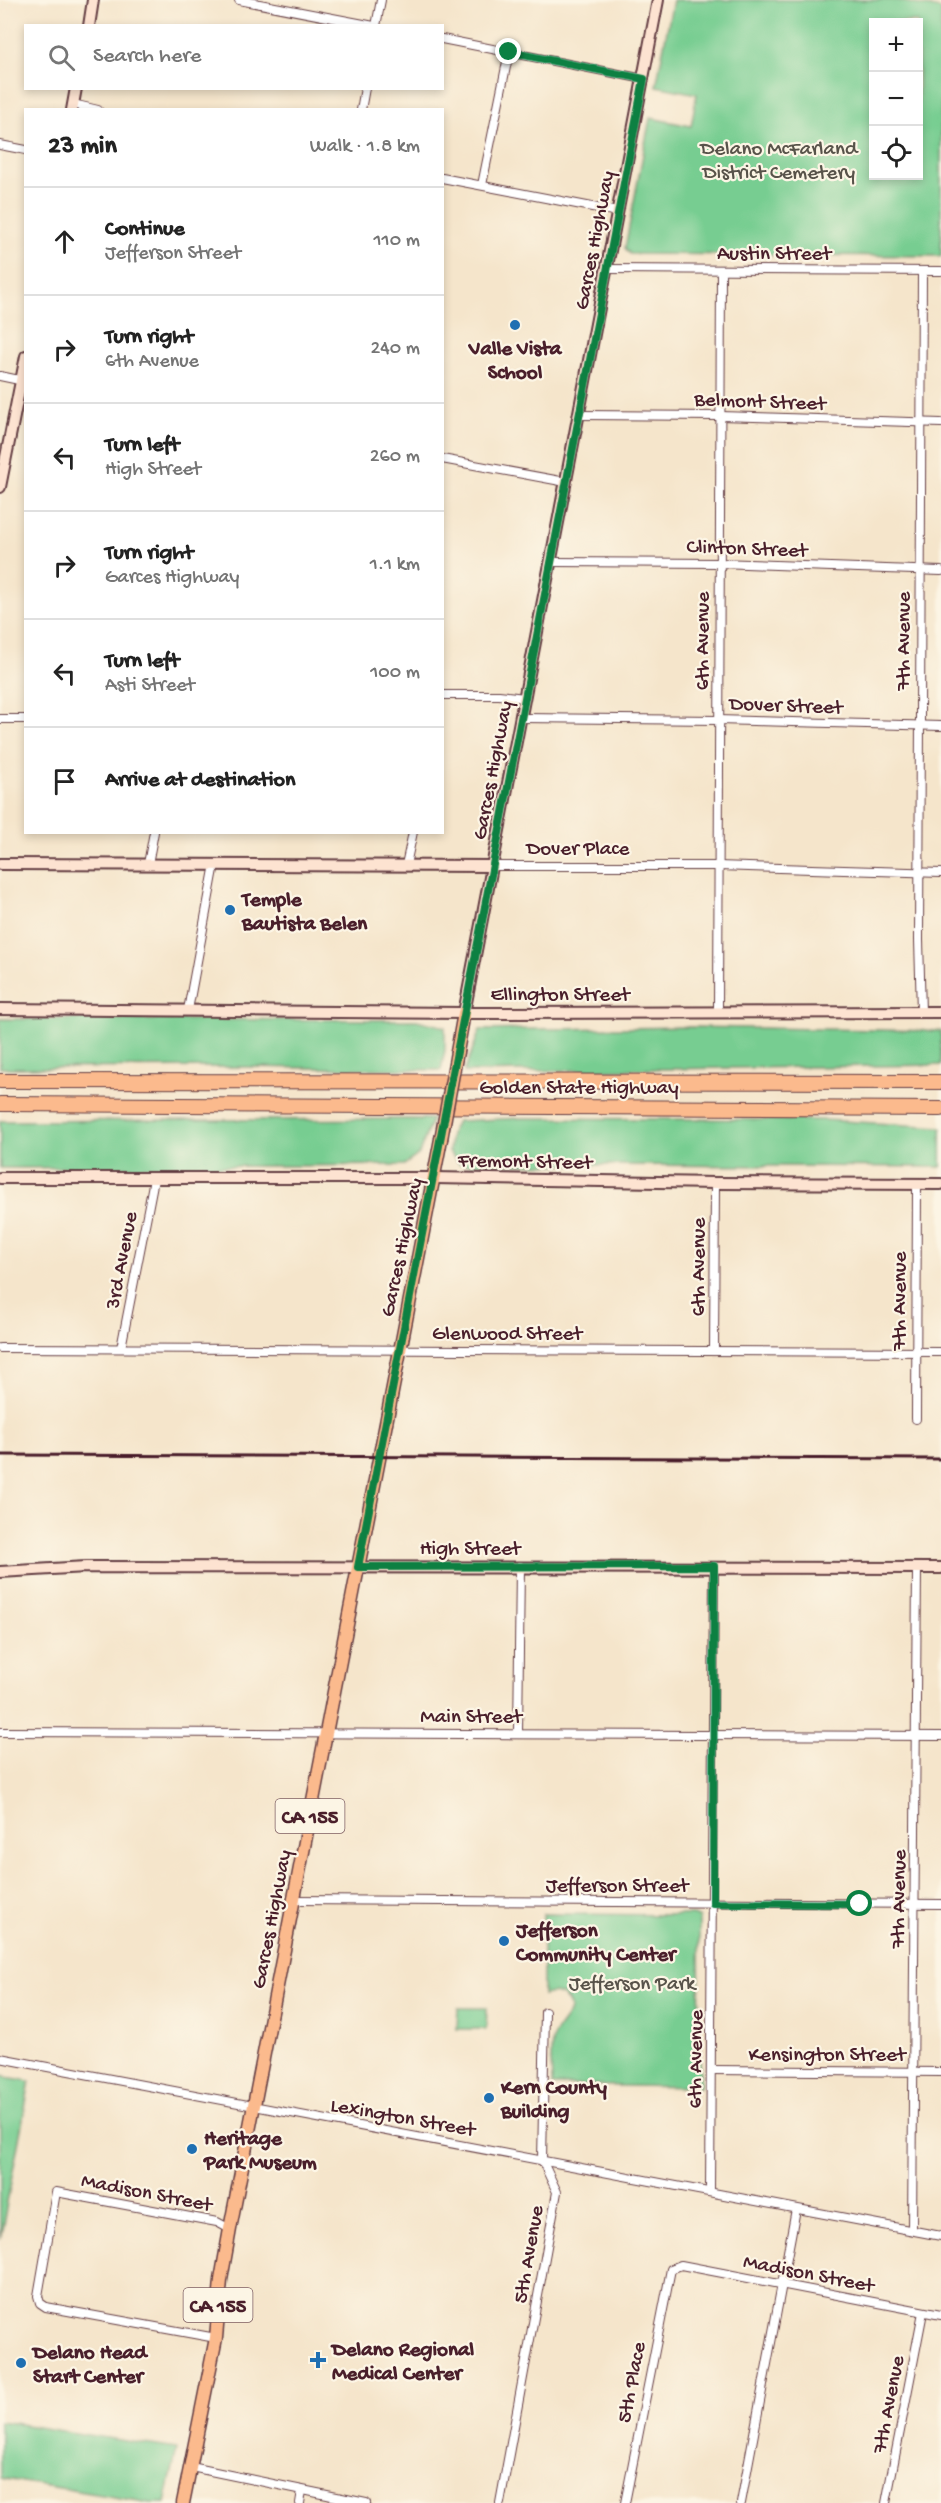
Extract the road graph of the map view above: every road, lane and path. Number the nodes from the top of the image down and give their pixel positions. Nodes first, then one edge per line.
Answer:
1 (93, 0) edge
2 (239, 0) edge
3 (381, 0) edge
4 (658, 0) edge
5 (89, 24) edge
6 (365, 24) edge
7 (375, 24) edge
8 (444, 39) edge
9 (509, 52) junction
10 (644, 79) junction
11 (76, 90) edge
12 (364, 90) edge
13 (73, 107) edge
14 (360, 108) edge
15 (0, 145) edge
16 (24, 150) edge
17 (444, 178) edge
18 (482, 185) junction
19 (618, 212) junction
20 (607, 269) junction
21 (721, 270) junction
22 (922, 271) junction
23 (941, 271) edge
24 (0, 376) edge
25 (23, 381) edge
26 (579, 416) junction
27 (720, 416) junction
28 (921, 423) junction
29 (941, 423) edge
30 (444, 459) edge
31 (566, 482) junction
32 (0, 487) edge
33 (551, 562) junction
34 (719, 563) junction
35 (920, 570) junction
36 (941, 571) edge
37 (444, 695) edge
38 (525, 698) junction
39 (522, 718) junction
40 (0, 719) edge
41 (24, 719) edge
42 (718, 720) junction
43 (920, 726) junction
44 (941, 726) edge
45 (154, 834) edge
46 (412, 834) edge
47 (0, 864) edge
48 (148, 864) junction
49 (215, 864) junction
50 (406, 866) junction
51 (493, 866) junction
52 (718, 866) junction
53 (919, 873) junction
54 (941, 873) edge
55 (0, 1009) edge
56 (188, 1010) junction
57 (718, 1012) junction
58 (921, 1012) junction
59 (941, 1012) edge
60 (465, 1013) junction
61 (0, 1081) edge
62 (940, 1081) edge
63 (0, 1104) edge
64 (859, 1109) junction
65 (941, 1109) edge
66 (941, 1118) edge
67 (0, 1178) edge
68 (435, 1178) junction
69 (154, 1179) junction
70 (715, 1183) junction
71 (917, 1184) junction
72 (941, 1184) edge
73 (0, 1348) edge
74 (121, 1348) junction
75 (399, 1350) junction
76 (714, 1351) junction
77 (916, 1352) junction
78 (941, 1352) edge
79 (916, 1419) dead end
80 (520, 1566) junction
81 (714, 1566) junction
82 (358, 1567) junction
83 (917, 1567) junction
84 (941, 1568) edge
85 (0, 1572) edge
86 (0, 1731) edge
87 (326, 1732) junction
88 (518, 1734) junction
89 (714, 1734) junction
90 (916, 1736) junction
91 (941, 1736) edge
92 (294, 1900) junction
93 (713, 1903) junction
94 (915, 1904) junction
95 (941, 1904) edge
96 (545, 2012) dead end
97 (0, 2058) edge
98 (712, 2070) junction
99 (914, 2072) junction
100 (941, 2072) edge
101 (254, 2107) junction
102 (542, 2160) junction
103 (710, 2192) junction
104 (796, 2209) junction
105 (230, 2229) junction
106 (912, 2230) junction
107 (941, 2236) edge
108 (671, 2269) joint
109 (782, 2285) junction
110 (923, 2312) junction
111 (941, 2315) edge
112 (216, 2338) junction
113 (191, 2467) junction
114 (302, 2491) junction
115 (183, 2503) edge
116 (300, 2503) edge
117 (366, 2503) edge
118 (500, 2503) edge
119 (625, 2503) edge
120 (741, 2503) edge
121 (886, 2503) edge

1 - 5 street
2 - 6 street
3 - 7 street
4 - 10 street, Garces Highway
8 - 9 street
9 - 10 street
9 - 18 street
10 - 19 street, Garces Highway
11 - 13 street
12 - 14 street
15 - 16 street
17 - 18 street
18 - 19 street
19 - 20 street, Garces Highway
20 - 21 street, Austin Street
20 - 26 street, Garces Highway
21 - 22 street, Austin Street
21 - 27 street, 6th Avenue
22 - 23 street, Austin Street
22 - 28 street, 7th Avenue
24 - 25 street
25 - 32 street
26 - 27 street, Belmont Street
26 - 31 street, Garces Highway
27 - 28 street, Belmont Street
27 - 34 street, 6th Avenue
28 - 29 street, Belmont Street
28 - 35 street, 7th Avenue
30 - 31 street
31 - 33 street, Garces Highway
33 - 34 street, Clinton Street
33 - 38 street, Garces Highway
34 - 35 street, Clinton Street
34 - 42 street, 6th Avenue
35 - 36 street, Clinton Street
35 - 43 street, 7th Avenue
37 - 38 street
38 - 39 street, Garces Highway
39 - 42 street, Dover Street
39 - 51 street, Garces Highway
40 - 41 street
42 - 43 street, Dover Street
42 - 52 street, 6th Avenue
43 - 44 street, Dover Street
43 - 53 street, 7th Avenue
45 - 48 street
46 - 50 street
47 - 48 street, Dover Place
48 - 49 street, Dover Place
49 - 50 street, Dover Place
49 - 56 street
50 - 51 street, Dover Place
51 - 52 street, Dover Place
51 - 60 street, Garces Highway
52 - 53 street, Dover Place
52 - 57 street, 6th Avenue
53 - 54 street, Dover Place
53 - 58 street, 7th Avenue
55 - 56 street, Ellington Street
56 - 60 street, Ellington Street
57 - 58 street, Ellington Street
57 - 60 street, Ellington Street
58 - 59 street, Ellington Street
60 - 68 main road, Garces Highway / CA 155, bridge
61 - 62 highway, Golden State Highway
63 - 64 highway, Golden State Highway
64 - 65 highway, Golden State Highway
64 - 66 highway
67 - 69 street, Fremont Street
68 - 69 street, Fremont Street
68 - 70 street, Fremont Street
68 - 75 main road, Garces Highway / CA 155
69 - 74 street, 3rd Avenue
70 - 71 street, Fremont Street
70 - 76 street, 6th Avenue
71 - 72 street, Fremont Street
71 - 77 street, 7th Avenue
73 - 74 street, Glenwood Street
74 - 75 street, Glenwood Street
75 - 76 street, Glenwood Street
75 - 82 main road, Garces Highway / CA 155
76 - 77 street, Glenwood Street
77 - 78 street, Glenwood Street
77 - 79 street, 7th Avenue
80 - 81 street, High Street
80 - 82 street, High Street
80 - 88 street
81 - 83 street, High Street
81 - 89 street, 6th Avenue
82 - 85 street, High Street
82 - 87 main road, Garces Highway / CA 155
83 - 84 street, High Street
83 - 90 street, 7th Avenue
86 - 87 street, Main Street
87 - 88 street, Main Street
87 - 92 main road, Garces Highway / CA 155
88 - 89 street, Main Street
89 - 90 street, Main Street
89 - 93 street, 6th Avenue
90 - 91 street, Main Street
90 - 94 street, 7th Avenue
92 - 93 street, Jefferson Street
92 - 101 main road, Garces Highway / CA 155
93 - 94 street, Jefferson Street
93 - 98 street, 6th Avenue
94 - 95 street, Jefferson Street
94 - 99 street, 7th Avenue
96 - 102 street, 5th Avenue
97 - 101 street, Lexington Street
98 - 99 street, Kensington Street
98 - 103 street, 6th Avenue
99 - 100 street, Kensington Street
99 - 106 street, 7th Avenue
101 - 102 street, Lexington Street
101 - 105 main road, Garces Highway / CA 155
102 - 103 street, Lexington Street
102 - 118 street, 5th Avenue
103 - 104 street, Lexington Street
104 - 106 street, Lexington Street
104 - 109 street
105 - 112 main road, Garces Highway / CA 155
105 - 112 street, Madison Street
106 - 107 street, Lexington Street
108 - 109 street, Madison Street
108 - 119 street, 5th Place
109 - 110 street, Madison Street
109 - 120 street
110 - 111 street, Madison Street
110 - 121 street, 7th Avenue
112 - 113 main road, Garces Highway / CA 155
113 - 114 street
113 - 115 main road, Garces Highway / CA 155
114 - 116 street
114 - 117 street

